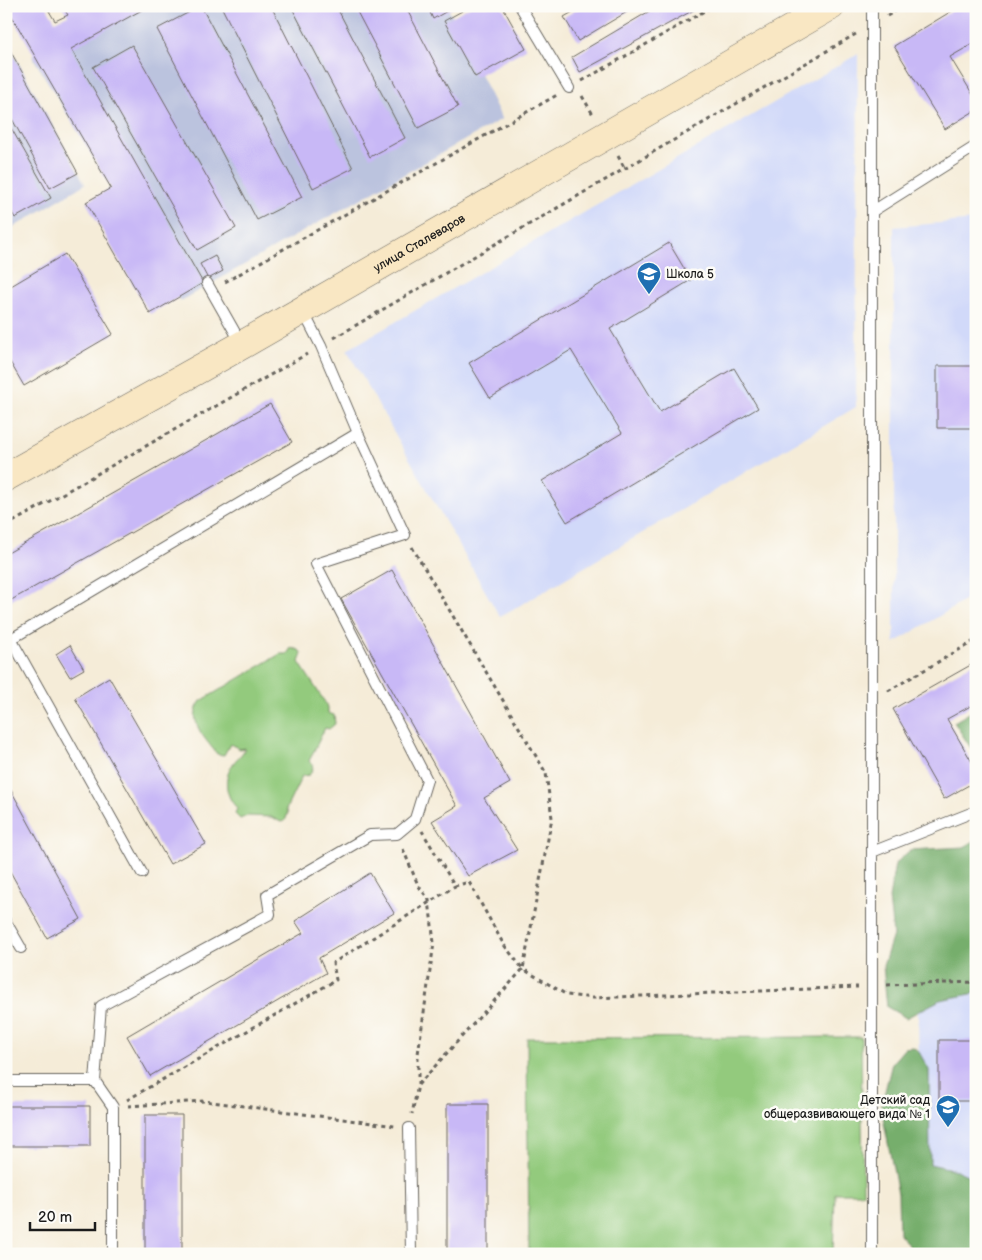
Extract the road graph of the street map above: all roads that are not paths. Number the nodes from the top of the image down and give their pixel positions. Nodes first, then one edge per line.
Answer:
1 (520, 6) edge
2 (831, 6) edge
3 (872, 6) edge
4 (569, 88) road end
5 (976, 146) edge
6 (873, 211) junction
7 (209, 286) road end
8 (303, 310) junction
9 (242, 345) junction
10 (358, 433) junction
11 (6, 477) edge
12 (9, 640) edge
13 (976, 811) edge
14 (872, 852) junction
15 (142, 873) dead end
16 (6, 922) edge
17 (21, 948) dead end
18 (6, 1081) edge
19 (95, 1081) junction
20 (409, 1128) road end
21 (113, 1254) edge
22 (411, 1254) edge
23 (872, 1254) edge

1 - 4 lane
2 - 8 main road, улица Сталеваров
3 - 6 lane
5 - 6 lane
6 - 14 lane
7 - 9 lane
8 - 9 main road, улица Сталеваров
8 - 10 lane
9 - 11 main road, улица Сталеваров
10 - 12 lane
10 - 19 lane
12 - 15 lane
13 - 14 lane
14 - 23 lane
16 - 17 lane
18 - 19 lane
19 - 21 lane
20 - 22 lane

